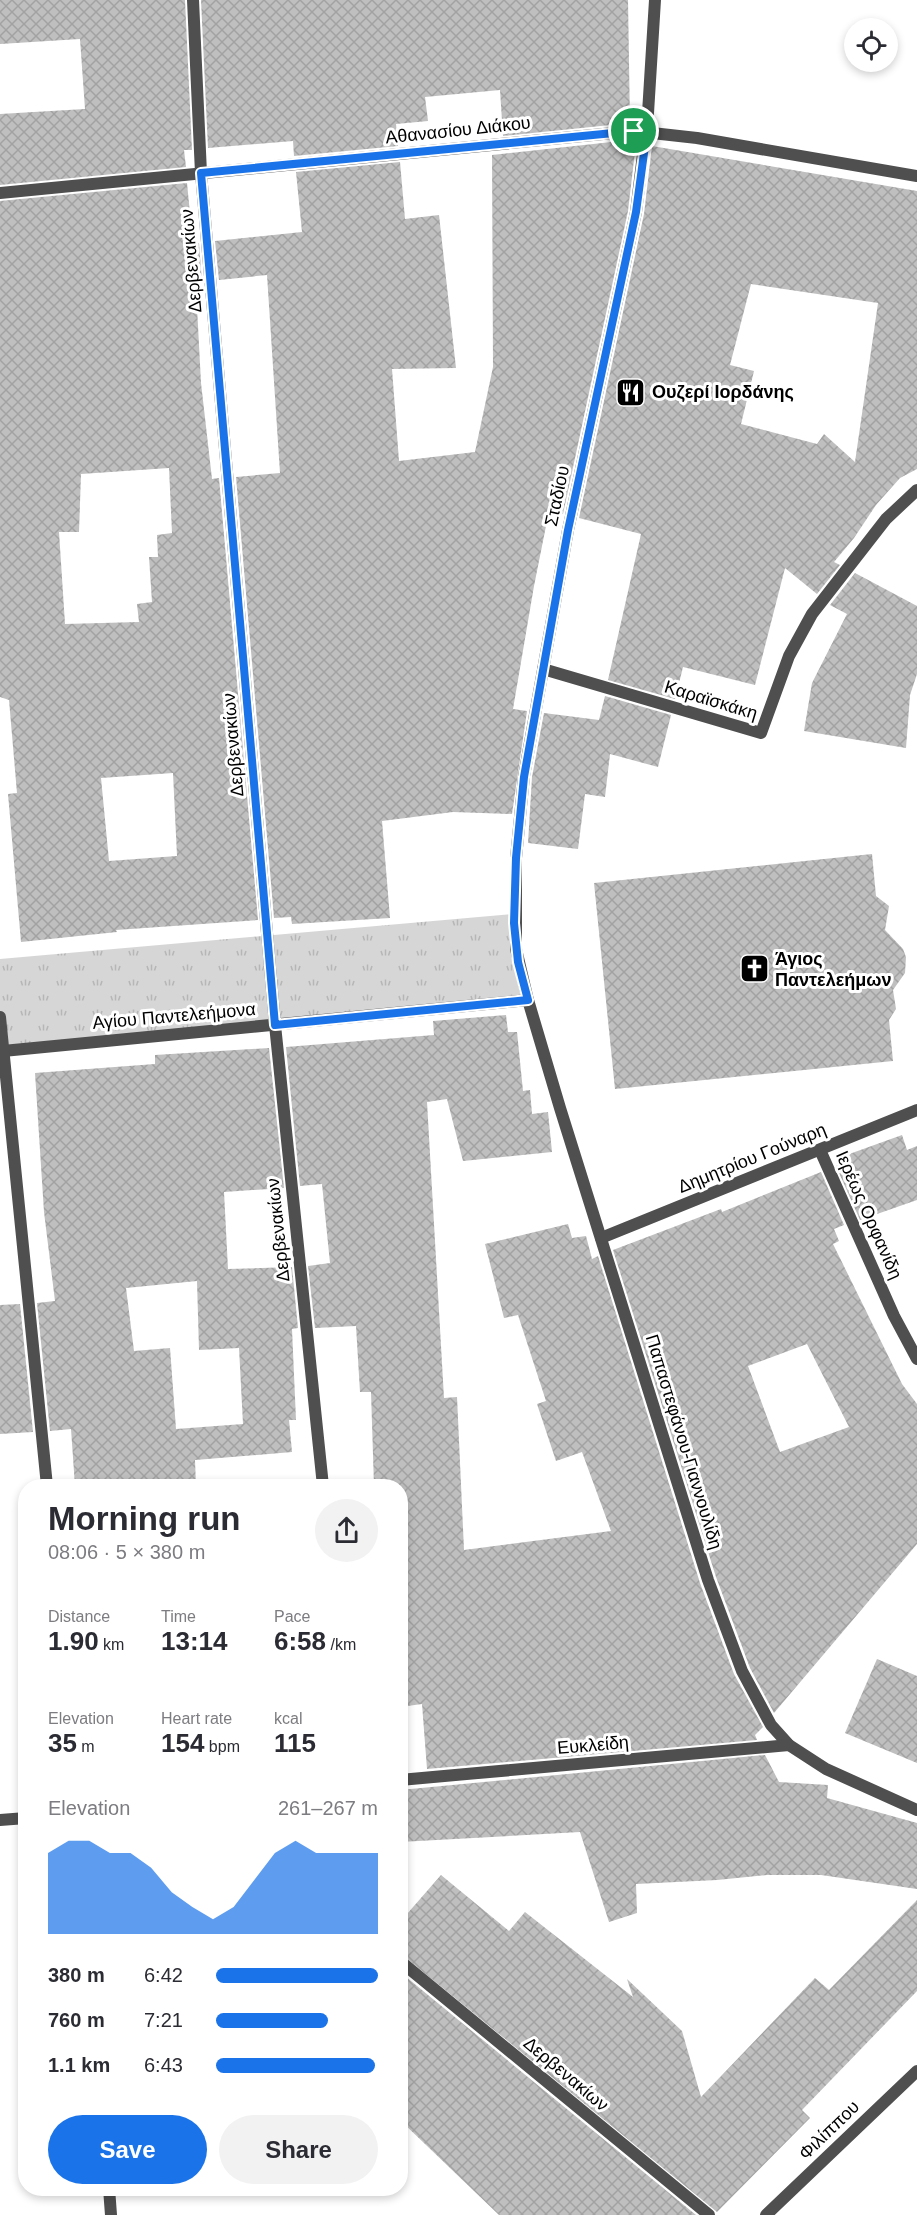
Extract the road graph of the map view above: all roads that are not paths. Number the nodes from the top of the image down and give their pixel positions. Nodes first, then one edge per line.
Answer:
1 (193, 0) edge
2 (654, 0) edge
3 (647, 131) junction
4 (201, 173) junction
5 (917, 176) edge
6 (0, 193) edge
7 (917, 490) edge
8 (543, 669) junction
9 (528, 1000) junction
10 (0, 1017) edge
11 (275, 1025) junction
12 (3, 1051) junction
13 (917, 1110) edge
14 (820, 1150) junction
15 (601, 1238) junction
16 (917, 1359) edge
17 (45, 1479) edge
18 (322, 1479) edge
19 (789, 1745) junction
20 (408, 1779) edge
21 (917, 1810) edge
22 (18, 1819) edge
23 (0, 1820) edge
24 (408, 1968) edge
25 (917, 2071) edge
26 (110, 2196) edge
27 (111, 2215) edge
28 (709, 2215) edge
29 (766, 2215) edge

1 - 4 street, Δερβενακίων
2 - 3 street, Σταδίου
3 - 4 street, Αθανασίου Διάκου
3 - 5 street, Αθανασίου Διάκου
3 - 8 street, Σταδίου
4 - 6 street, Αθανασίου Διάκου
4 - 11 street, Δερβενακίων
7 - 8 street, Καραϊσκάκη
8 - 9 street, Σταδίου
9 - 11 street, Αγίου Παντελεήμονα
9 - 15 street, Παπαστεφάνου-Γιαννουλίδη
10 - 12 street
11 - 12 street, Αγίου Παντελεήμονα
11 - 18 street, Δερβενακίων
12 - 17 street
13 - 14 street, Δημητρίου Γούναρη
14 - 15 street, Δημητρίου Γούναρη
14 - 16 street, Ιερέως Ορφανίδη
15 - 19 street, Παπαστεφάνου-Γιαννουλίδη
19 - 20 street, Ευκλείδη
19 - 21 street, Παπαστεφάνου-Γιαννουλίδη
22 - 23 street
24 - 28 street, Δερβενακίων
25 - 29 street, Φιλίππου
26 - 27 street

